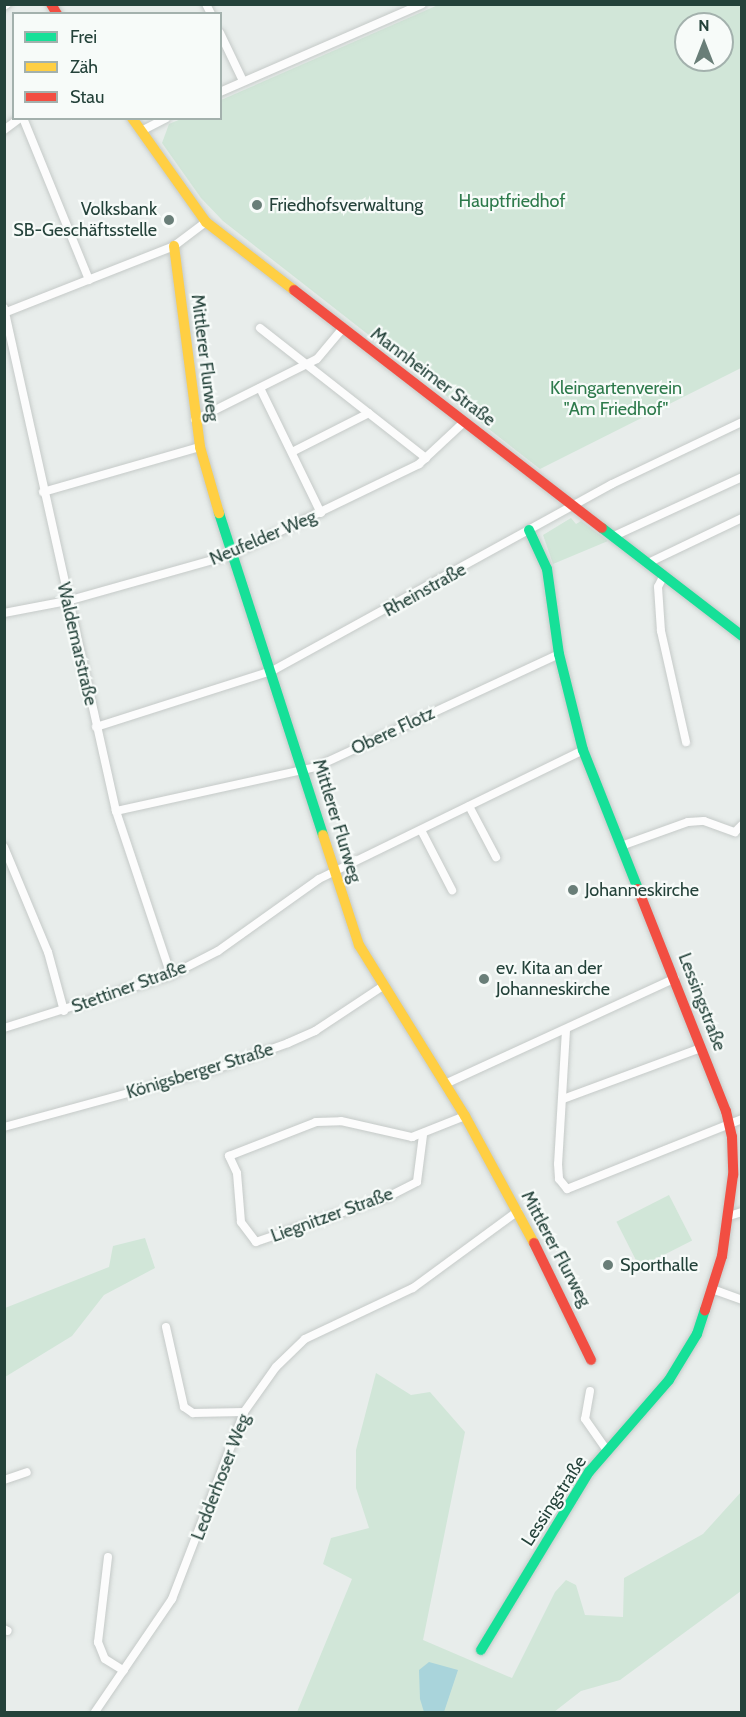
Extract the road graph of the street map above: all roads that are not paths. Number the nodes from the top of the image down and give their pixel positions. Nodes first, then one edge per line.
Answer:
1 (422, 4) edge
2 (222, 37) edge
3 (243, 81) junction
4 (222, 91) edge
5 (19, 120) edge
6 (23, 120) edge
7 (133, 120) edge
8 (162, 120) edge
9 (4, 130) edge
10 (141, 131) junction
11 (206, 222) junction
12 (174, 246) junction
13 (90, 280) junction
14 (5, 311) edge
15 (260, 328) dead end
16 (342, 329) junction
17 (307, 364) junction
18 (260, 388) junction
19 (369, 413) junction
20 (195, 420) junction
21 (464, 422) junction
22 (741, 422) edge
23 (200, 447) junction
24 (292, 452) junction
25 (426, 458) junction
26 (741, 477) edge
27 (43, 492) junction
28 (573, 506) junction
29 (321, 513) junction
30 (741, 518) edge
31 (529, 530) junction
32 (614, 536) junction
33 (231, 555) junction
34 (648, 563) junction
35 (664, 575) junction
36 (67, 602) junction
37 (4, 613) edge
38 (741, 636) edge
39 (559, 654) junction
40 (272, 671) junction
41 (96, 726) junction
42 (686, 741) dead end
43 (583, 750) junction
44 (304, 770) junction
45 (469, 806) junction
46 (116, 811) junction
47 (741, 825) edge
48 (421, 830) junction
49 (735, 832) junction
50 (741, 840) edge
51 (621, 846) junction
52 (4, 847) edge
53 (496, 857) dead end
54 (335, 872) junction
55 (452, 890) dead end
56 (171, 975) junction
57 (675, 978) junction
58 (383, 986) junction
59 (64, 1011) junction
60 (4, 1028) edge
61 (566, 1030) junction
62 (701, 1048) junction
63 (446, 1084) junction
64 (563, 1099) junction
65 (465, 1116) junction
66 (741, 1119) edge
67 (730, 1123) junction
68 (4, 1127) edge
69 (423, 1135) junction
70 (518, 1211) junction
71 (741, 1212) edge
72 (729, 1216) junction
73 (712, 1289) junction
74 (741, 1300) edge
75 (166, 1327) dead end
76 (591, 1360) dead end
77 (590, 1391) dead end
78 (244, 1412) junction
79 (607, 1451) junction
80 (27, 1472) dead end
81 (4, 1480) edge
82 (108, 1557) dead end
83 (481, 1650) dead end
84 (124, 1671) junction
85 (95, 1713) edge

1 - 3 street
2 - 3 street
3 - 4 street
5 - 9 street
6 - 13 street
7 - 10 street, Mannheimer Straße
8 - 10 street
10 - 11 street, Mannheimer Straße
11 - 12 street
11 - 16 street, Mannheimer Straße
12 - 13 street
12 - 20 street, Mittlerer Flurweg
13 - 14 street
14 - 27 street, Waldemarstraße
15 - 17 street
16 - 17 street
16 - 21 street, Mannheimer Straße
17 - 18 street
17 - 19 street
18 - 20 street
18 - 24 street
19 - 24 street
19 - 25 street
20 - 23 street, Mittlerer Flurweg
21 - 25 street, Neufelder Weg
21 - 28 street, Mannheimer Straße
22 - 28 street, Rheinstraße
23 - 27 street
23 - 33 street, Mittlerer Flurweg
24 - 29 street
25 - 29 street, Neufelder Weg
26 - 32 street
27 - 36 street, Waldemarstraße
28 - 31 street, Rheinstraße
28 - 32 street, Mannheimer Straße
29 - 33 street, Neufelder Weg
30 - 34 street
31 - 39 street, Lessingstraße
31 - 40 street, Rheinstraße
32 - 34 street, Mannheimer Straße
33 - 36 street, Neufelder Weg
33 - 40 street, Mittlerer Flurweg
34 - 35 street, Mannheimer Straße
35 - 38 street, Mannheimer Straße
35 - 42 street
36 - 37 street, Neufelder Weg
36 - 41 street, Waldemarstraße
39 - 43 street, Lessingstraße
39 - 44 street, Obere Flotz
40 - 41 street, Rheinstraße
40 - 44 street, Mittlerer Flurweg
41 - 46 street, Waldemarstraße
43 - 45 street, Stettiner Straße
43 - 51 street, Lessingstraße
44 - 46 street, Obere Flotz
44 - 54 street, Mittlerer Flurweg
45 - 48 street, Stettiner Straße
45 - 53 street
46 - 56 street, Waldemarstraße
47 - 49 street
48 - 54 street, Stettiner Straße
48 - 55 street
49 - 50 street
49 - 51 street
51 - 57 street, Lessingstraße
52 - 59 street
54 - 56 street, Stettiner Straße
54 - 58 street, Mittlerer Flurweg
56 - 59 street, Stettiner Straße
57 - 61 street
57 - 62 street, Lessingstraße
58 - 63 street, Mittlerer Flurweg
58 - 68 street, Königsberger Straße
59 - 60 street, Stettiner Straße
61 - 63 street
61 - 64 street
62 - 64 street
62 - 67 street, Lessingstraße
63 - 65 street, Mittlerer Flurweg
64 - 67 street
65 - 69 street
65 - 70 street, Mittlerer Flurweg
66 - 67 street
67 - 72 street, Lessingstraße
69 - 69 street, Liegnitzer Straße
70 - 76 street, Mittlerer Flurweg
70 - 78 street, Ledderhoser Weg
71 - 72 street
72 - 73 street, Lessingstraße
73 - 74 street
73 - 79 street, Lessingstraße
75 - 78 street
77 - 79 street
78 - 84 street, Ledderhoser Weg
79 - 83 street, Lessingstraße
80 - 81 street
82 - 84 street
84 - 85 street, Ledderhoser Weg

